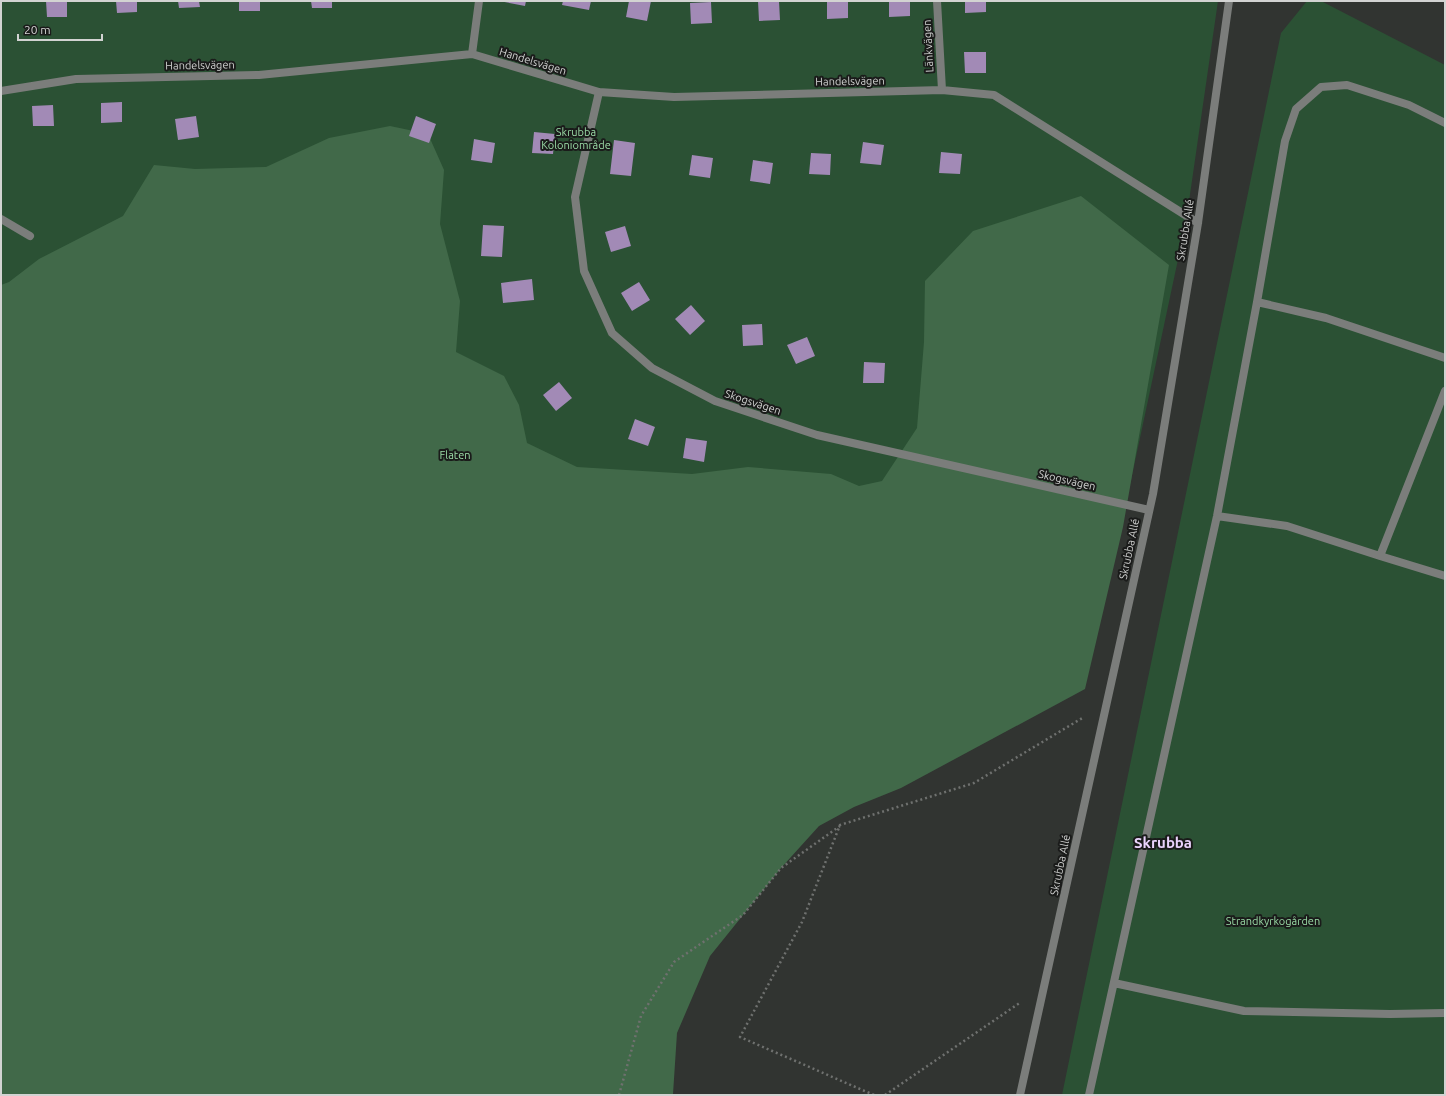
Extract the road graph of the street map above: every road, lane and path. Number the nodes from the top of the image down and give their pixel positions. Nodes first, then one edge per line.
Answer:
1 (479, 1) edge
2 (937, 1) edge
3 (1230, 1) edge
4 (472, 54) junction
5 (1, 90) edge
6 (942, 90) junction
7 (599, 92) junction
8 (1445, 123) edge
9 (1, 219) edge
10 (1198, 223) junction
11 (30, 236) dead end
12 (1257, 302) junction
13 (1445, 358) edge
14 (1445, 391) edge
15 (1149, 510) junction
16 (1217, 516) junction
17 (1380, 556) junction
18 (1445, 576) edge
19 (1107, 704) junction
20 (840, 826) junction
21 (1114, 983) junction
22 (1045, 986) junction
23 (1445, 1013) edge
24 (619, 1095) edge
25 (874, 1095) edge
26 (885, 1095) edge
27 (1020, 1095) edge
28 (1089, 1095) edge

1 - 4 street
2 - 6 street, Länkvägen
3 - 10 street, Skrubba Allé
4 - 5 street, Handelsvägen
4 - 7 street, Handelsvägen
6 - 7 street, Handelsvägen
6 - 10 street, Handelsvägen
7 - 15 street, Skogsvägen
8 - 12 street
9 - 11 street
10 - 15 street, Skrubba Allé
12 - 13 street
12 - 16 street
14 - 17 street
15 - 19 street, Skrubba Allé
16 - 17 street
16 - 21 street
17 - 18 street
19 - 20 path
19 - 22 street, Skrubba Allé
20 - 24 path
20 - 25 path
21 - 23 street
21 - 28 street
22 - 26 path
22 - 27 street, Skrubba Allé

